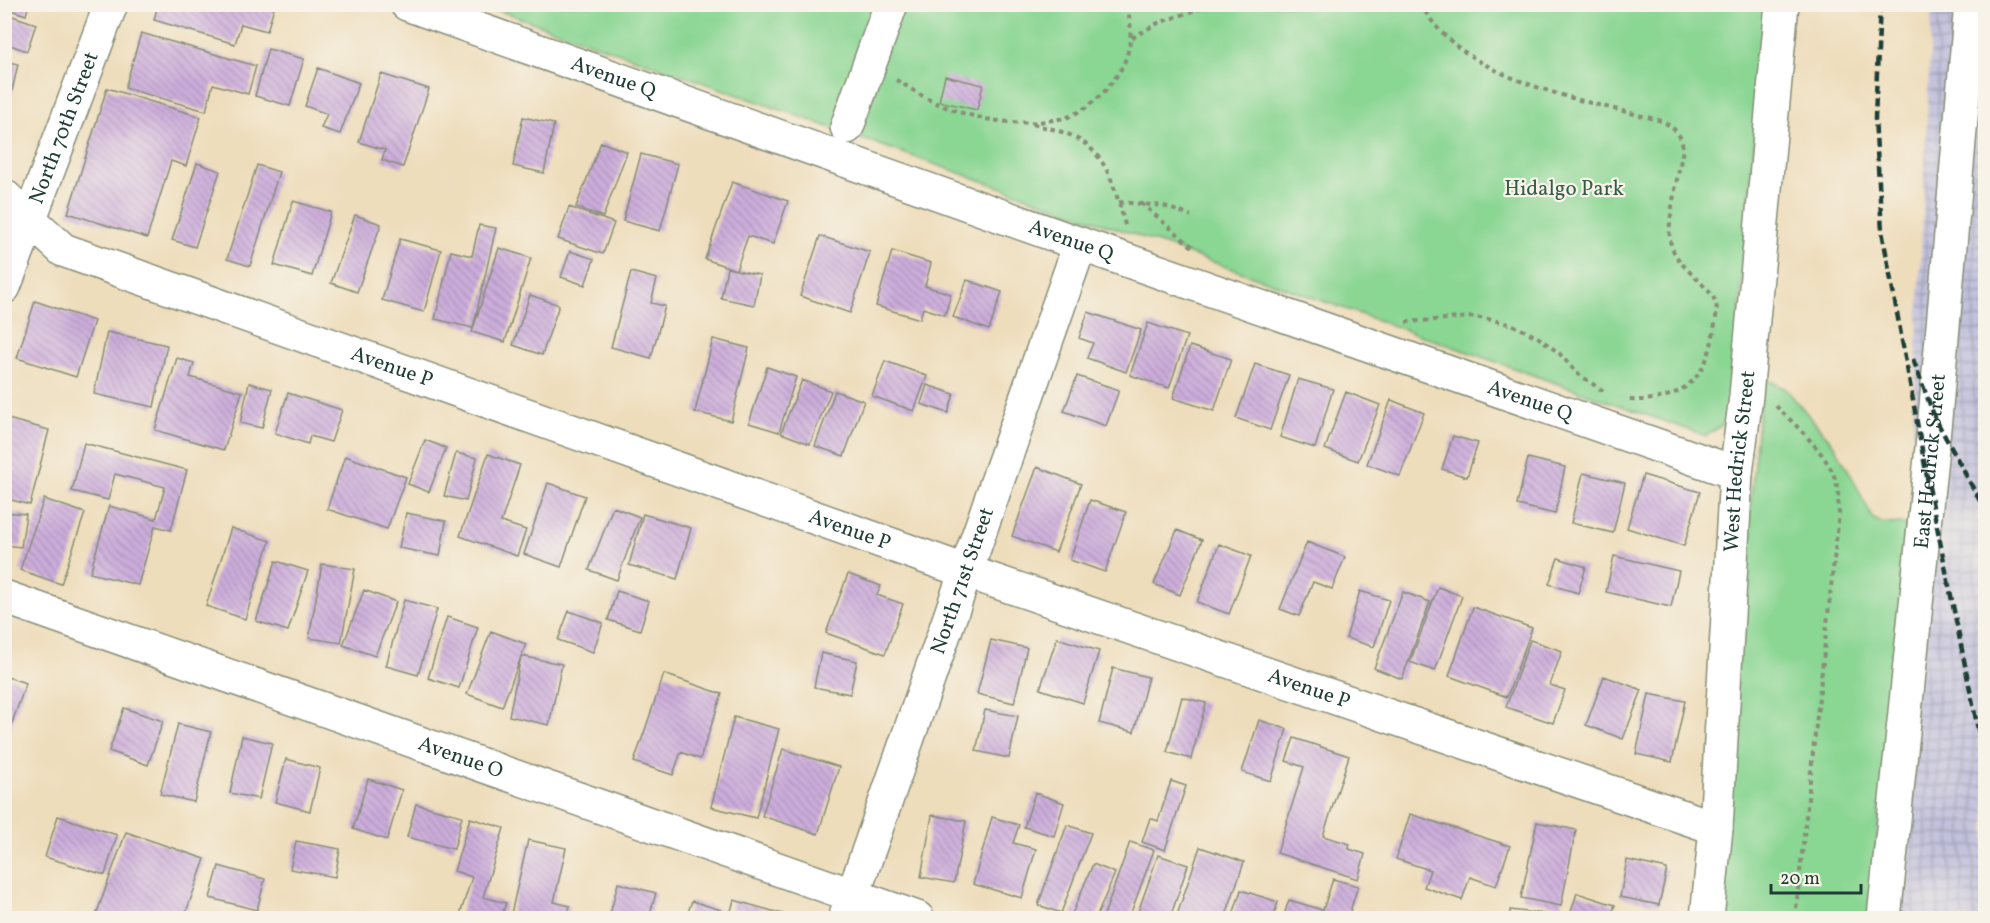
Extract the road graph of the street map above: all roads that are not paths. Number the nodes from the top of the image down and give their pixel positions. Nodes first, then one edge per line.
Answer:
1 (111, 4) edge
2 (407, 4) edge
3 (891, 4) edge
4 (1782, 4) edge
5 (1971, 4) edge
6 (475, 16) edge
7 (847, 127) dead end
8 (4, 196) edge
9 (29, 220) junction
10 (1080, 244) junction
11 (4, 287) edge
12 (1736, 473) junction
13 (965, 571) junction
14 (4, 597) edge
15 (1716, 828) junction
16 (849, 907) edge
17 (917, 918) edge
18 (1707, 918) edge
19 (1884, 918) edge

1 - 9 street, North 70th Street
2 - 6 street, Avenue Q
3 - 7 street
4 - 12 street, West Hedrick Street
5 - 19 street, East Hedrick Street
6 - 10 street, Avenue Q
8 - 9 street, Avenue P
9 - 11 street, North 70th Street
9 - 13 street, Avenue P
10 - 12 street, Avenue Q
10 - 13 street, North 71st Street
12 - 15 street, West Hedrick Street
13 - 15 street, Avenue P
13 - 16 street, North 71st Street
14 - 16 street, Avenue O
15 - 18 street, West Hedrick Street
16 - 17 street, Avenue O

